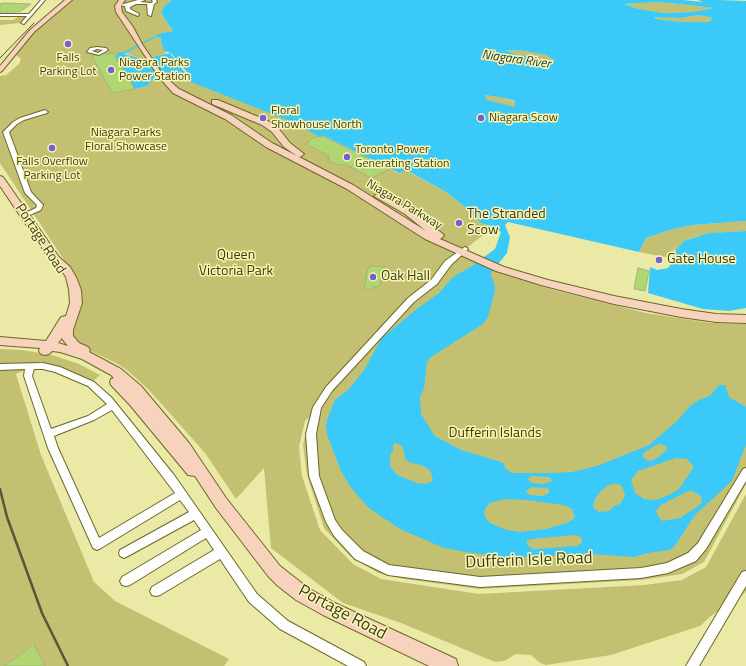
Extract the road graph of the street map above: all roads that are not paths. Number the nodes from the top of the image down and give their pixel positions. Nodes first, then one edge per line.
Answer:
1 (43, 0) edge
2 (69, 0) edge
3 (124, 0) edge
4 (134, 0) edge
5 (138, 0) edge
6 (143, 0) edge
7 (154, 0) edge
8 (0, 15) edge
9 (29, 15) junction
10 (23, 23) dead end
11 (0, 70) edge
12 (163, 75) junction
13 (45, 112) dead end
14 (263, 122) junction
15 (241, 126) junction
16 (0, 179) edge
17 (25, 215) junction
18 (463, 251) junction
19 (54, 259) junction
20 (502, 267) junction
21 (746, 313) edge
22 (746, 319) edge
23 (0, 342) edge
24 (0, 347) edge
25 (47, 348) junction
26 (30, 366) junction
27 (0, 367) edge
28 (113, 405) junction
29 (165, 422) junction
30 (48, 434) junction
31 (746, 472) edge
32 (182, 494) junction
33 (222, 503) junction
34 (196, 514) junction
35 (208, 532) junction
36 (221, 552) junction
37 (124, 553) dead end
38 (746, 576) edge
39 (126, 581) dead end
40 (156, 590) dead end
41 (360, 666) edge
42 (449, 666) edge
43 (692, 666) edge

1 - 9 street
2 - 11 main road
3 - 12 main road, Niagara Parkway
4 - 5 street
6 - 7 street
8 - 9 street
9 - 10 street
12 - 14 main road, Niagara Parkway
12 - 15 main road, Niagara Parkway
13 - 17 street
14 - 15 main road
14 - 18 main road, Niagara Parkway
15 - 18 main road, Niagara Parkway
16 - 17 main road, Portage Road
17 - 19 main road, Portage Road
18 - 20 main road, Niagara Parkway
18 - 31 street, Dufferin Isle Road
19 - 25 main road, Portage Road
19 - 29 main road
20 - 21 main road, Niagara Parkway
20 - 22 main road, Niagara Parkway
23 - 25 main road
24 - 25 main road
25 - 29 main road, Portage Road
25 - 33 main road, Portage Road
26 - 27 street
26 - 28 street
26 - 30 street
28 - 30 street
28 - 32 street
29 - 33 main road, Portage Road
30 - 32 street
32 - 34 street
33 - 42 main road, Portage Road
34 - 35 street
34 - 37 street
35 - 36 street
35 - 39 street
36 - 40 street
36 - 41 street
38 - 43 street

